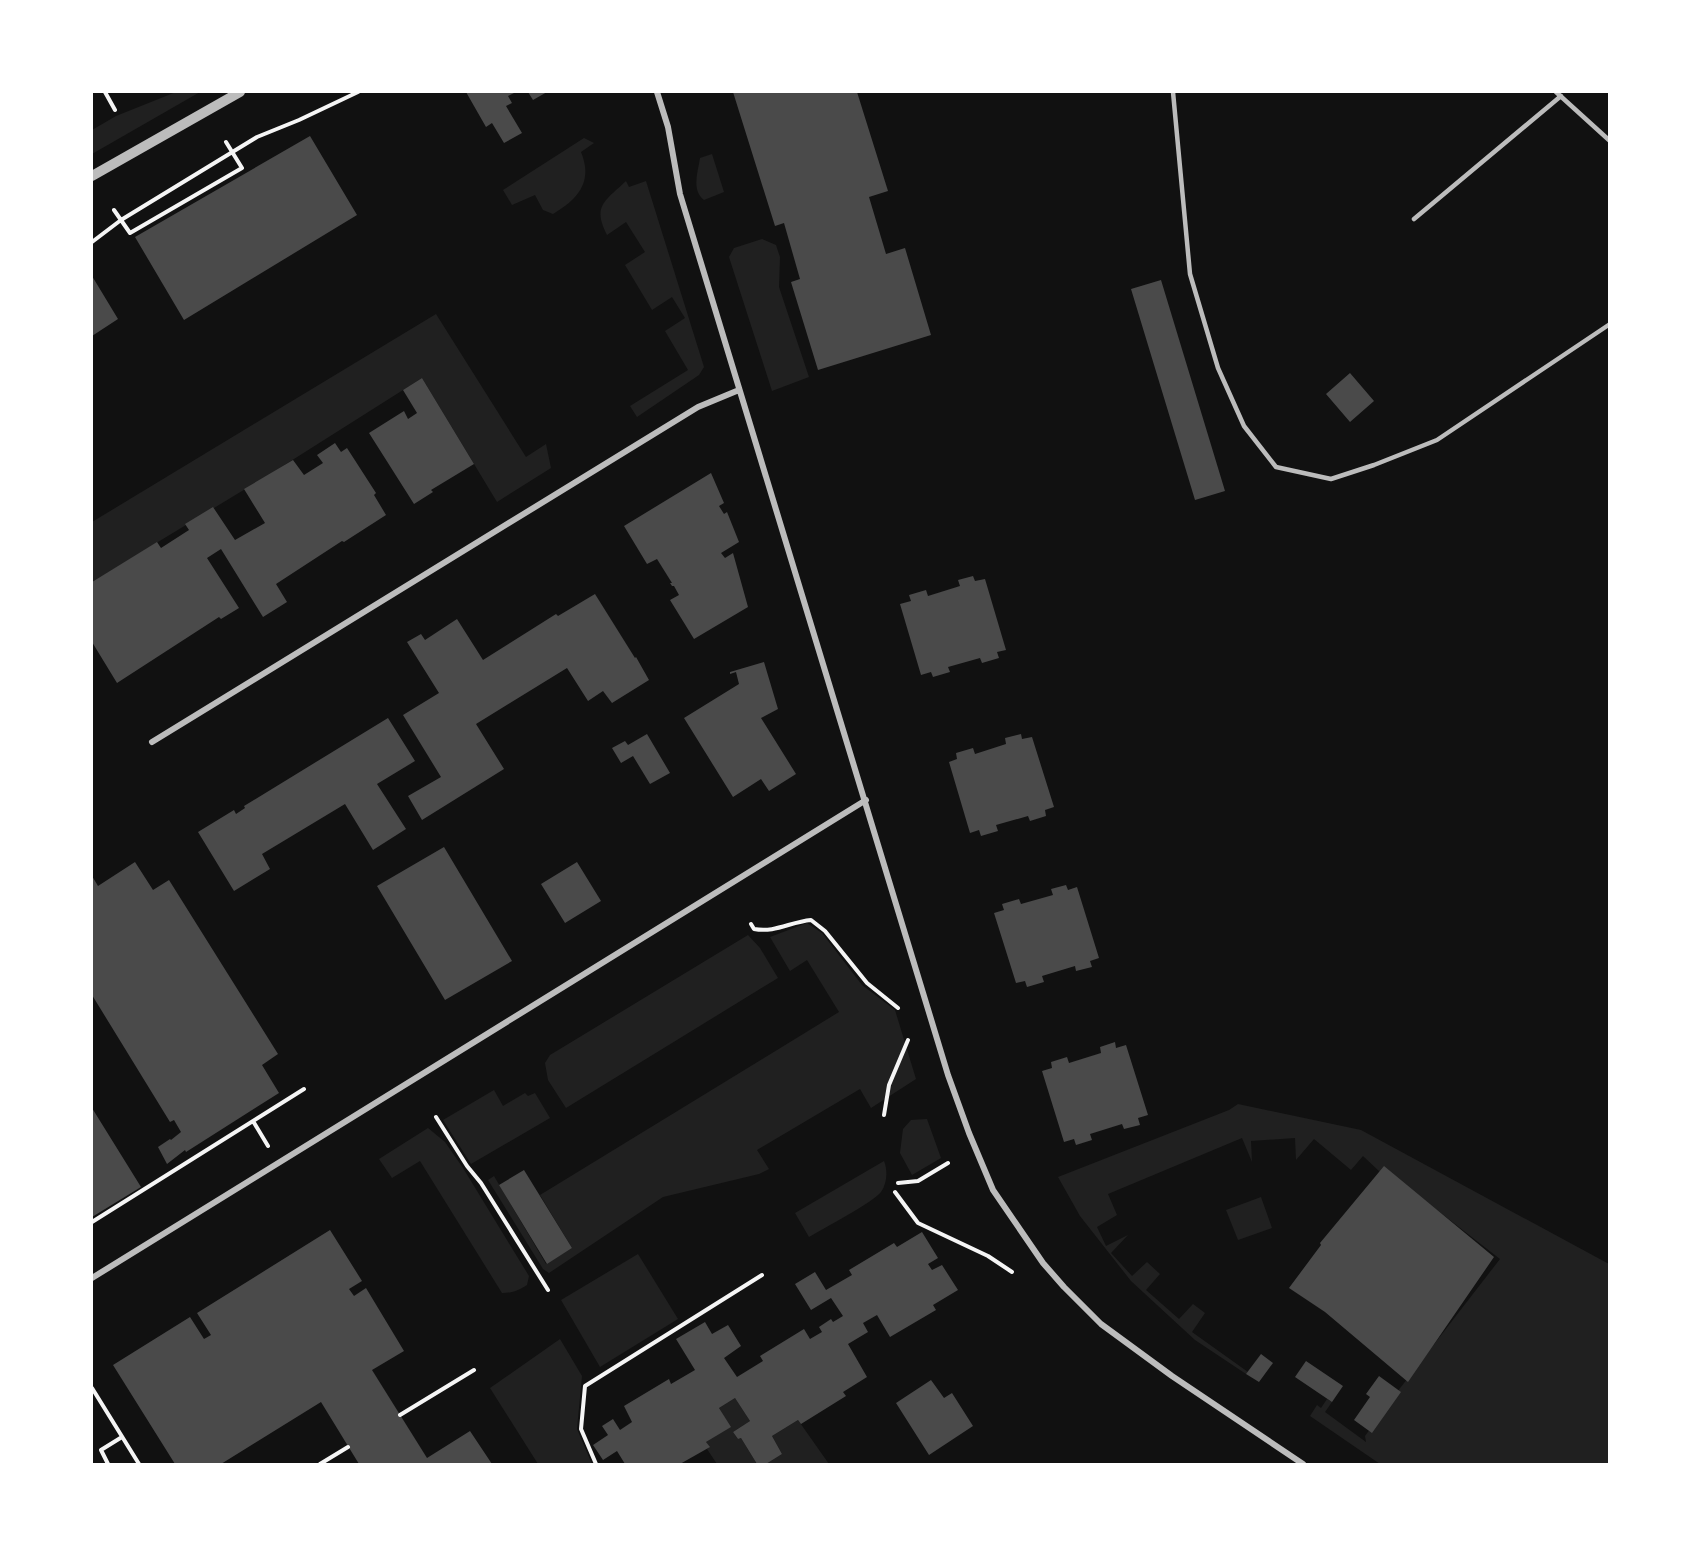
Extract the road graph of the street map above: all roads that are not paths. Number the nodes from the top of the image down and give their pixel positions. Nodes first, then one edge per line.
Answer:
1 (237, 92) edge
2 (657, 92) edge
3 (1173, 92) edge
4 (1556, 92) edge
5 (1561, 96) junction
6 (1610, 141) edge
7 (92, 176) edge
8 (1414, 219) dead end
9 (1610, 324) edge
10 (739, 390) junction
11 (152, 742) dead end
12 (866, 800) junction
13 (92, 1278) edge
14 (1303, 1464) edge

1 - 7 street
2 - 10 street
3 - 9 lane
4 - 5 lane
5 - 6 lane
5 - 8 lane
10 - 11 street
10 - 12 street
12 - 13 street
12 - 14 street

